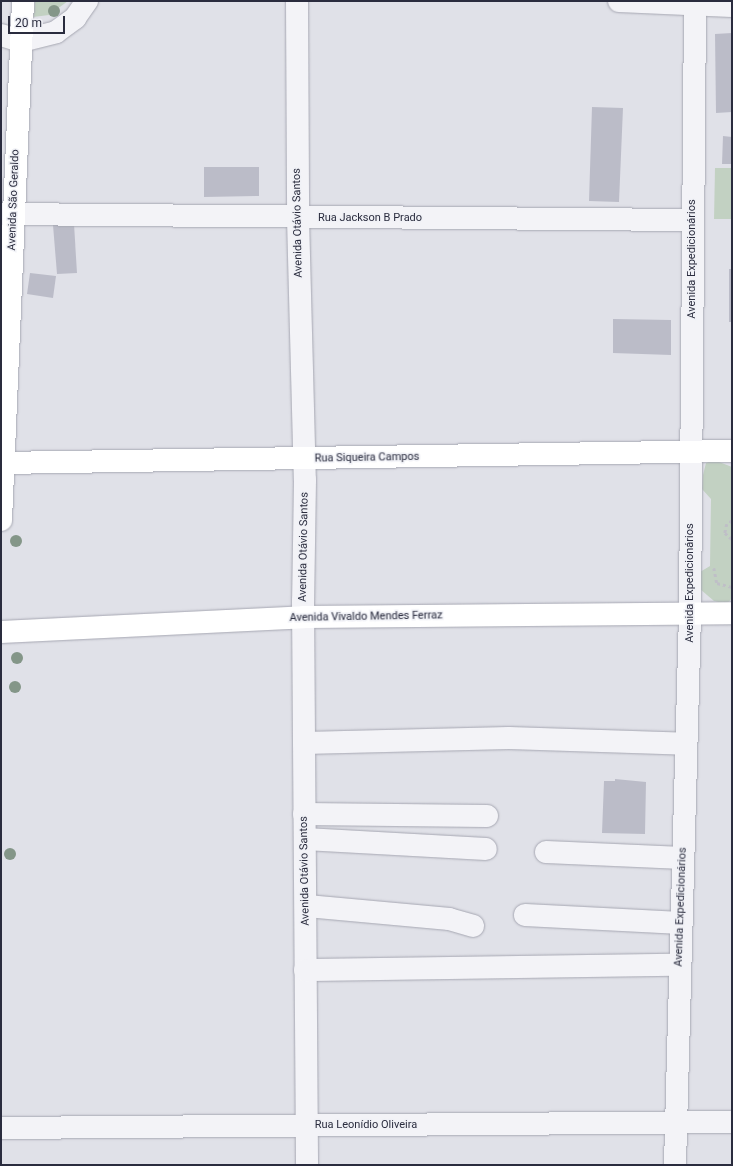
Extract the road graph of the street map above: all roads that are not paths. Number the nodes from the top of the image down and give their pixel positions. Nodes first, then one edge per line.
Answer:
1 (23, 1) edge
2 (87, 1) edge
3 (297, 1) edge
4 (619, 1) edge
5 (695, 3) edge
6 (732, 6) edge
7 (11, 38) edge
8 (7, 215) edge
9 (298, 218) junction
10 (692, 220) junction
11 (732, 451) edge
12 (690, 452) junction
13 (305, 459) junction
14 (3, 463) edge
15 (1, 520) edge
16 (732, 612) edge
17 (690, 614) junction
18 (304, 617) junction
19 (1, 632) edge
20 (304, 743) junction
21 (686, 744) junction
22 (304, 814) junction
23 (487, 816) dead end
24 (305, 840) junction
25 (486, 849) dead end
26 (546, 852) dead end
27 (683, 858) junction
28 (307, 906) junction
29 (525, 915) dead end
30 (681, 923) junction
31 (473, 926) dead end
32 (680, 965) junction
33 (305, 970) junction
34 (732, 1122) edge
35 (675, 1123) junction
36 (306, 1125) junction
37 (1, 1128) edge
38 (307, 1165) edge
39 (675, 1165) edge

1 - 7 main road, Avenida São Geraldo
2 - 7 street
3 - 9 street, Avenida Otávio Santos
4 - 5 street
5 - 6 street
5 - 10 street, Avenida Expedicionários
7 - 8 main road, Avenida São Geraldo
8 - 9 street, Rua Jackson B Prado
8 - 14 main road, Avenida São Geraldo
9 - 10 street, Rua Jackson B Prado
9 - 13 street, Avenida Otávio Santos
10 - 12 street, Avenida Expedicionários
11 - 12 main road, Rua Siqueira Campos
12 - 13 main road, Rua Siqueira Campos
12 - 17 street, Avenida Expedicionários
13 - 14 main road, Rua Siqueira Campos
13 - 18 street, Avenida Otávio Santos
14 - 15 main road, Avenida São Geraldo
16 - 17 main road, Avenida Vivaldo Mendes Ferraz
17 - 18 main road, Avenida Vivaldo Mendes Ferraz
17 - 21 street, Avenida Expedicionários
18 - 19 main road, Avenida Vivaldo Mendes Ferraz
18 - 20 street, Avenida Otávio Santos
20 - 21 street
20 - 22 street, Avenida Otávio Santos
21 - 27 street, Avenida Expedicionários
22 - 23 street
22 - 24 street, Avenida Otávio Santos
24 - 25 street
24 - 28 street, Avenida Otávio Santos
26 - 27 street
27 - 30 street, Avenida Expedicionários
28 - 31 street
28 - 33 street, Avenida Otávio Santos
29 - 30 street
30 - 32 street, Avenida Expedicionários
32 - 33 street
32 - 35 street, Avenida Expedicionários
33 - 36 street, Avenida Otávio Santos
34 - 35 street, Rua Leonídio Oliveira
35 - 36 street, Rua Leonídio Oliveira
35 - 39 street, Avenida Expedicionários
36 - 37 street, Rua Leonídio Oliveira
36 - 38 street, Avenida Otávio Santos

